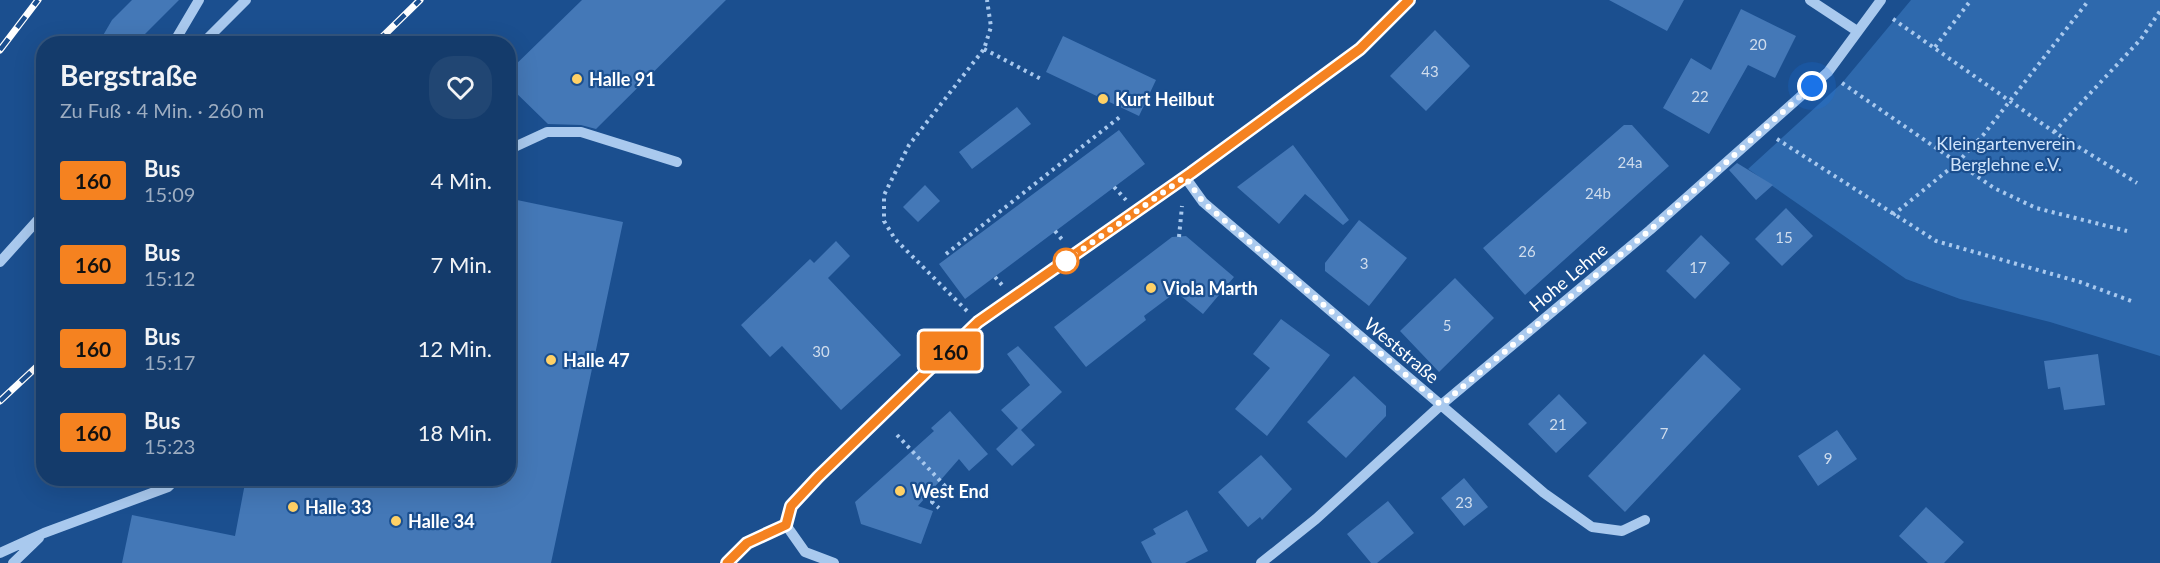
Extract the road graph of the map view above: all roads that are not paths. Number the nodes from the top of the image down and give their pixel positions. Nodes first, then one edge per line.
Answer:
1 (199, 0) edge
2 (246, 0) edge
3 (1409, 0) edge
4 (1810, 0) edge
5 (1881, 0) edge
6 (1857, 31) junction
7 (178, 36) edge
8 (209, 36) edge
9 (516, 146) edge
10 (677, 162) dead end
11 (1185, 177) junction
12 (36, 222) edge
13 (0, 262) edge
14 (1441, 405) junction
15 (169, 486) edge
16 (1645, 520) dead end
17 (786, 525) junction
18 (44, 533) junction
19 (0, 553) edge
20 (13, 563) edge
21 (727, 563) edge
22 (834, 563) edge
23 (1261, 563) edge

1 - 7 street
2 - 8 street
3 - 11 street
4 - 6 street
5 - 6 street, Hohe Lehne
6 - 14 street, Hohe Lehne
9 - 10 street
11 - 14 street, Weststraße
11 - 17 street
12 - 13 street
14 - 16 street, Weststraße
14 - 23 street, Hohe Lehne
15 - 18 street
17 - 21 street
17 - 22 street
18 - 19 street
18 - 20 street

